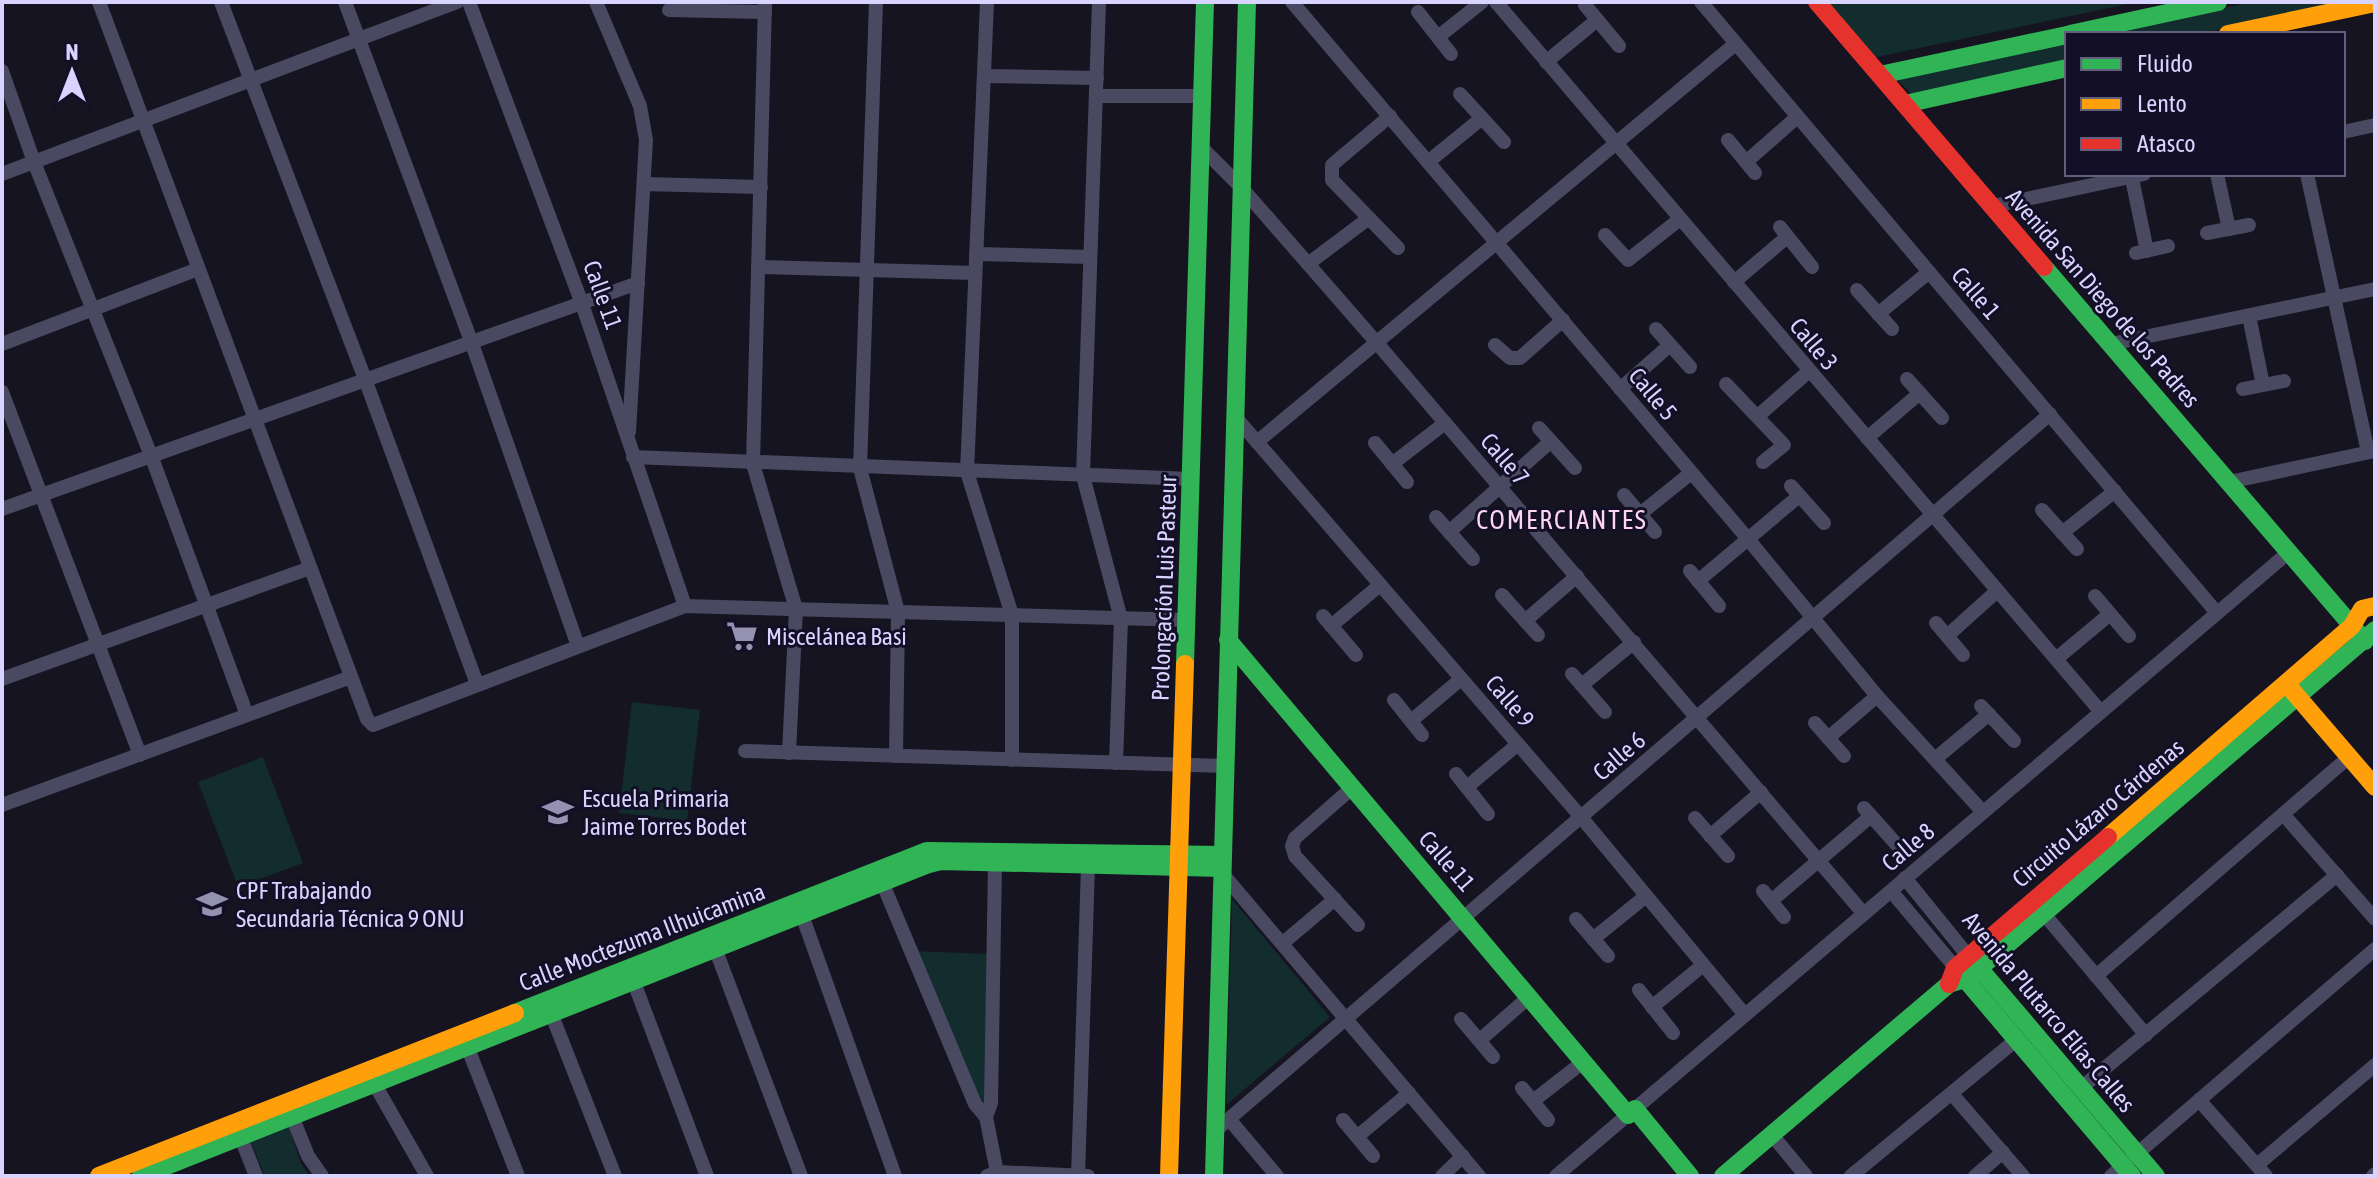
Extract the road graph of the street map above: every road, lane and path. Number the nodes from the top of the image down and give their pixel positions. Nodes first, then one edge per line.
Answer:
1 (99, 2) edge
2 (221, 2) edge
3 (345, 2) edge
4 (457, 2) edge
5 (469, 2) edge
6 (596, 2) edge
7 (876, 2) edge
8 (987, 2) edge
9 (1099, 2) edge
10 (1205, 2) edge
11 (1247, 2) edge
12 (1482, 2) edge
13 (1496, 2) edge
14 (1701, 2) edge
15 (1817, 2) edge
16 (2218, 2) edge
17 (1296, 3) edge
18 (2375, 3) edge
19 (1585, 5) dead end
20 (765, 7) edge
21 (669, 10) dead end
22 (1418, 12) dead end
23 (1597, 20) junction
24 (2078, 32) edge
25 (2237, 32) edge
26 (2065, 35) edge
27 (1438, 37) junction
28 (360, 41) junction
29 (1734, 45) junction
30 (1619, 46) dead end
31 (1451, 54) dead end
32 (1546, 62) junction
33 (2065, 68) edge
34 (2, 71) edge
35 (1880, 75) junction
36 (984, 76) junction
37 (1097, 78) junction
38 (249, 81) junction
39 (1460, 94) dead end
40 (1096, 96) junction
41 (1202, 96) junction
42 (1905, 104) junction
43 (1390, 116) junction
44 (1482, 118) junction
45 (1796, 118) junction
46 (143, 122) junction
47 (2375, 125) edge
48 (2345, 132) edge
49 (1728, 140) dead end
50 (1504, 142) dead end
51 (1616, 144) junction
52 (1201, 147) junction
53 (34, 162) junction
54 (1428, 162) junction
55 (2, 174) edge
56 (2131, 176) edge
57 (2136, 176) edge
58 (2217, 176) edge
59 (2307, 176) edge
60 (644, 184) junction
61 (761, 187) junction
62 (1241, 187) junction
63 (1993, 206) junction
64 (1369, 218) junction
65 (1680, 219) junction
66 (2249, 225) dead end
67 (2229, 229) junction
68 (2207, 233) dead end
69 (1605, 235) dead end
70 (1497, 242) junction
71 (2168, 246) dead end
72 (1398, 248) dead end
73 (976, 254) junction
74 (1090, 257) junction
75 (1308, 264) junction
76 (758, 267) junction
77 (1812, 267) dead end
78 (198, 269) junction
79 (867, 270) junction
80 (1929, 272) junction
81 (975, 273) junction
82 (1734, 282) junction
83 (638, 283) junction
84 (2375, 289) edge
85 (1857, 290) dead end
86 (2334, 298) junction
87 (581, 301) junction
88 (94, 310) junction
89 (1878, 314) junction
90 (2249, 316) junction
91 (1563, 320) junction
92 (1656, 329) dead end
93 (1892, 329) dead end
94 (471, 341) junction
95 (1377, 343) junction
96 (2, 344) edge
97 (2111, 344) junction
98 (1495, 345) dead end
99 (1670, 345) junction
100 (1690, 367) dead end
101 (1808, 372) junction
102 (365, 379) junction
103 (1907, 379) dead end
104 (2284, 381) dead end
105 (1726, 384) dead end
106 (2263, 385) junction
107 (1620, 389) junction
108 (2243, 389) dead end
109 (2, 392) edge
110 (1920, 393) junction
111 (2050, 414) junction
112 (1758, 416) junction
113 (1942, 418) dead end
114 (1238, 420) junction
115 (255, 421) junction
116 (1445, 423) junction
117 (1539, 428) dead end
118 (1867, 438) junction
119 (629, 440) junction
120 (1257, 442) junction
121 (1550, 442) junction
122 (1375, 443) dead end
123 (2371, 451) edge
124 (633, 457) junction
125 (152, 458) junction
126 (1763, 462) dead end
127 (753, 464) junction
128 (1392, 464) junction
129 (860, 468) junction
130 (1575, 468) dead end
131 (967, 472) junction
132 (1691, 473) junction
133 (1083, 476) junction
134 (1191, 479) junction
135 (1407, 482) dead end
136 (2229, 482) junction
137 (1500, 486) junction
138 (2115, 491) junction
139 (1624, 495) dead end
140 (42, 496) junction
141 (2, 509) edge
142 (2042, 510) dead end
143 (1640, 514) junction
144 (1932, 515) junction
145 (1436, 517) dead end
146 (1824, 523) dead end
147 (1449, 532) junction
148 (1655, 532) dead end
149 (2062, 533) junction
150 (1748, 539) junction
151 (2077, 549) dead end
152 (2289, 552) junction
153 (1473, 559) dead end
154 (310, 568) junction
155 (1577, 576) junction
156 (1380, 585) junction
157 (1997, 591) junction
158 (1502, 595) dead end
159 (2095, 596) dead end
160 (207, 604) junction
161 (685, 606) junction
162 (1719, 606) dead end
163 (2375, 606) edge
164 (796, 609) junction
165 (898, 612) junction
166 (2217, 613) junction
167 (2110, 614) junction
168 (1012, 615) junction
169 (1814, 617) junction
170 (1121, 619) junction
171 (1188, 620) junction
172 (1525, 621) junction
173 (1936, 623) dead end
174 (2352, 626) junction
175 (1538, 635) dead end
176 (1947, 636) junction
177 (2129, 636) dead end
178 (1228, 640) junction
179 (2372, 641) edge
180 (1634, 642) junction
181 (96, 646) junction
182 (578, 646) junction
183 (1356, 655) dead end
184 (1963, 655) dead end
185 (2056, 659) junction
186 (351, 677) junction
187 (2, 679) edge
188 (1461, 679) junction
189 (477, 684) junction
190 (2292, 691) junction
191 (1877, 696) junction
192 (1394, 700) dead end
193 (1605, 712) dead end
194 (2101, 712) junction
195 (247, 715) junction
196 (1698, 716) junction
197 (1411, 721) junction
198 (1815, 723) dead end
199 (1422, 735) dead end
200 (1828, 738) junction
201 (2014, 741) dead end
202 (1518, 744) junction
203 (745, 751) dead end
204 (789, 753) junction
205 (140, 755) junction
206 (896, 756) junction
207 (1844, 756) dead end
208 (2349, 757) junction
209 (1935, 759) junction
210 (1012, 760) junction
211 (1116, 763) junction
212 (1183, 765) junction
213 (1224, 766) junction
214 (1456, 774) dead end
215 (1467, 787) junction
216 (2375, 787) edge
217 (1352, 788) junction
218 (1761, 792) junction
219 (2, 803) edge
220 (1983, 812) junction
221 (1488, 814) dead end
222 (2283, 814) junction
223 (1581, 817) junction
224 (1695, 818) dead end
225 (1710, 836) junction
226 (1898, 846) dead end
227 (1728, 856) dead end
228 (1819, 859) junction
229 (1181, 860) junction
230 (995, 864) junction
231 (1222, 865) junction
232 (1088, 866) junction
233 (2337, 875) junction
234 (1905, 878) junction
235 (882, 882) junction
236 (1891, 891) junction
237 (1646, 896) junction
238 (1335, 899) junction
239 (1864, 914) junction
240 (2044, 914) junction
241 (802, 915) junction
242 (1784, 917) dead end
243 (1464, 918) junction
244 (1576, 919) dead end
245 (2375, 919) edge
246 (1358, 925) dead end
247 (1593, 939) junction
248 (1284, 942) junction
249 (715, 948) junction
250 (2375, 949) edge
251 (1608, 956) dead end
252 (1703, 965) junction
253 (1963, 971) junction
254 (2096, 976) junction
255 (633, 980) junction
256 (1639, 990) dead end
257 (1529, 997) junction
258 (1652, 1007) junction
259 (551, 1013) junction
260 (1745, 1015) junction
261 (1348, 1017) junction
262 (1461, 1019) dead end
263 (1673, 1033) dead end
264 (2146, 1035) junction
265 (1480, 1040) junction
266 (2016, 1040) junction
267 (467, 1046) junction
268 (1493, 1057) dead end
269 (1583, 1062) junction
270 (2375, 1065) edge
271 (370, 1076) junction
272 (1522, 1088) dead end
273 (2081, 1088) junction
274 (1409, 1093) junction
275 (1952, 1094) junction
276 (2199, 1100) junction
277 (1533, 1101) junction
278 (1632, 1112) junction
279 (291, 1114) junction
280 (986, 1117) junction
281 (1343, 1120) dead end
282 (1548, 1120) dead end
283 (1222, 1125) junction
284 (238, 1130) junction
285 (1772, 1135) junction
286 (1358, 1136) junction
287 (2003, 1152) junction
288 (1373, 1156) dead end
289 (1463, 1156) junction
290 (2126, 1168) edge
291 (2262, 1170) edge
292 (163, 1172) edge
293 (992, 1174) edge
294 (99, 1176) edge
295 (141, 1176) edge
296 (256, 1176) edge
297 (322, 1176) edge
298 (427, 1176) edge
299 (518, 1176) edge
300 (615, 1176) edge
301 (707, 1176) edge
302 (801, 1176) edge
303 (895, 1176) edge
304 (1078, 1176) edge
305 (1088, 1176) edge
306 (1169, 1176) edge
307 (1214, 1176) edge
308 (1277, 1176) edge
309 (1442, 1176) edge
310 (1479, 1176) edge
311 (1556, 1176) edge
312 (1690, 1176) edge
313 (1723, 1176) edge
314 (1806, 1176) edge
315 (1851, 1176) edge
316 (1975, 1176) edge
317 (2023, 1176) edge
318 (2156, 1176) edge

1 - 46 street
2 - 38 street
3 - 28 street
4 - 28 street
5 - 87 street, Calle 11
6 - 60 street
7 - 79 street
8 - 36 street
9 - 37 street
10 - 41 street, Prolongación Luis Pasteur
11 - 62 street
12 - 27 street
13 - 32 street, Calle 3
14 - 29 street, Calle 1
15 - 35 street, Avenida San Diego de los Padres
16 - 24 street
17 - 43 street, Calle 5
18 - 25 street
19 - 23 street
20 - 21 street
20 - 61 street
22 - 27 street
23 - 30 street
23 - 32 street
26 - 35 street
27 - 31 street
28 - 38 street
28 - 94 street
29 - 45 street, Calle 1
29 - 51 street
32 - 51 street, Calle 3
33 - 42 street
34 - 53 street
35 - 42 street, Avenida San Diego de los Padres
36 - 37 street
36 - 73 street
37 - 40 street
38 - 46 street
38 - 102 street
39 - 44 street
40 - 41 street
40 - 74 street
41 - 52 street, Prolongación Luis Pasteur
42 - 63 street, Avenida San Diego de los Padres
43 - 54 street, Calle 5
43 - 64 street
44 - 50 street
44 - 54 street
45 - 49 street
45 - 80 street, Calle 1
46 - 53 street
46 - 78 street
47 - 48 street
51 - 65 street, Calle 3
51 - 70 street
52 - 62 street, Calle 7
52 - 134 street, Prolongación Luis Pasteur
53 - 55 street
53 - 88 street
54 - 70 street, Calle 5
56 - 63 street
57 - 71 street
58 - 67 street
59 - 86 street
60 - 61 street
60 - 83 street
61 - 76 street
62 - 75 street, Calle 7
62 - 114 street
63 - 97 street, Avenida San Diego de los Padres
64 - 72 street
64 - 75 street
65 - 69 street
65 - 82 street, Calle 3
66 - 67 street
67 - 68 street
70 - 91 street, Calle 5
70 - 95 street
73 - 74 street
73 - 81 street
74 - 133 street
75 - 95 street, Calle 7
76 - 79 street
76 - 127 street
77 - 82 street
78 - 88 street
78 - 115 street
79 - 81 street
79 - 129 street
80 - 89 street
80 - 111 street, Calle 1
81 - 131 street
82 - 101 street, Calle 3
83 - 87 street
83 - 119 street
84 - 86 street
85 - 89 street
86 - 90 street
86 - 123 street
87 - 94 street
87 - 119 street, Calle 11
88 - 96 street
88 - 125 street
89 - 93 street
90 - 97 street
90 - 106 street
91 - 98 street
91 - 107 street, Calle 5
92 - 99 street
94 - 102 street
94 - 182 street
95 - 116 street, Calle 7
95 - 120 street
97 - 136 street, Avenida San Diego de los Padres
99 - 100 street
99 - 107 street
101 - 112 street
101 - 118 street, Calle 3
102 - 115 street
102 - 189 street
103 - 110 street
104 - 106 street
105 - 112 street
106 - 108 street
107 - 132 street, Calle 5
109 - 140 street
110 - 113 street
110 - 118 street
111 - 138 street, Calle 1
111 - 144 street, Calle 6
112 - 126 street
114 - 120 street, Calle 9
114 - 178 street
115 - 125 street
115 - 154 street
116 - 128 street
116 - 137 street, Calle 7
117 - 121 street
118 - 144 street, Calle 3
119 - 124 street, Calle 11
120 - 156 street, Calle 9
121 - 130 street
121 - 137 street
122 - 128 street
123 - 136 street
124 - 127 street
124 - 161 street, Calle 11
125 - 140 street
125 - 160 street
127 - 129 street
127 - 164 street
128 - 135 street
129 - 131 street
129 - 165 street
131 - 133 street
131 - 168 street
132 - 143 street
132 - 150 street, Calle 5
133 - 134 street
133 - 170 street
134 - 171 street, Prolongación Luis Pasteur
136 - 152 street, Avenida San Diego de los Padres
137 - 147 street
137 - 155 street, Calle 7
138 - 149 street
138 - 166 street, Calle 1
139 - 143 street
140 - 141 street
140 - 181 street
142 - 149 street
143 - 148 street
144 - 157 street, Calle 3
144 - 169 street, Calle 6
145 - 147 street
146 - 150 street
147 - 153 street
149 - 151 street
150 - 162 street
150 - 169 street, Calle 5
152 - 166 street, Calle 8
152 - 174 street, Avenida San Diego de los Padres
154 - 160 street
154 - 186 street
155 - 172 street
155 - 180 street, Calle 7
156 - 183 street
156 - 188 street, Calle 9
157 - 176 street
157 - 185 street, Calle 3
158 - 172 street
159 - 167 street
160 - 181 street
160 - 195 street
161 - 164 street
161 - 182 street
163 - 174 street, Circuito Lázaro Cárdenas
164 - 165 street
164 - 204 street
165 - 168 street
165 - 206 street
166 - 194 street, Calle 8
167 - 177 street
167 - 185 street
168 - 170 street
168 - 210 street
169 - 191 street, Calle 5
169 - 196 street, Calle 6
170 - 171 street
170 - 211 street
171 - 212 street, Prolongación Luis Pasteur
172 - 175 street
173 - 176 street
174 - 179 street, Avenida San Diego de los Padres
174 - 190 street, Circuito Lázaro Cárdenas
176 - 184 street
178 - 213 street
178 - 217 street, Calle 11
179 - 190 street, Circuito Lázaro Cárdenas
180 - 193 street
180 - 196 street, Calle 7
181 - 187 street
181 - 205 street
182 - 189 street
185 - 194 street, Calle 3
186 - 189 street
186 - 195 street
188 - 197 street
188 - 202 street, Calle 9
190 - 208 street
190 - 240 street, Circuito Lázaro Cárdenas
190 - 253 street, Circuito Lázaro Cárdenas
191 - 200 street
191 - 209 street, Calle 5
192 - 197 street
194 - 220 street, Calle 8
195 - 205 street
196 - 218 street, Calle 7
196 - 223 street, Calle 6
197 - 199 street
198 - 200 street
200 - 207 street
201 - 209 street
202 - 215 street
202 - 223 street, Calle 9
203 - 204 street
204 - 206 street
205 - 219 street
206 - 210 street
208 - 216 street
208 - 222 street
209 - 220 street, Calle 5
210 - 211 street
211 - 212 street
212 - 213 street
212 - 229 street, Prolongación Luis Pasteur
213 - 231 street
214 - 215 street
215 - 221 street
217 - 238 street
217 - 243 street, Calle 11
218 - 225 street
218 - 228 street, Calle 7
220 - 234 street, Calle 8
222 - 233 street
222 - 254 street
223 - 237 street, Calle 9
223 - 243 street, Calle 6
224 - 225 street
225 - 227 street
226 - 228 street
228 - 239 street, Calle 7
228 - 242 street
229 - 231 street, Calle Moctezuma Ilhuicamina
229 - 232 street, Calle Moctezuma Ilhuicamina
229 - 271 street, Calle Moctezuma Ilhuicamina
229 - 306 street, Prolongación Luis Pasteur
230 - 232 street, Calle Moctezuma Ilhuicamina
230 - 235 street, Calle Moctezuma Ilhuicamina
230 - 280 street
231 - 248 street
231 - 283 street
232 - 304 street
233 - 245 street
233 - 264 street
234 - 236 street, Calle 8
234 - 253 street, Avenida Plutarco Elías Calles
235 - 241 street, Calle Moctezuma Ilhuicamina
235 - 280 street
236 - 239 street, Calle 8
236 - 253 street, Avenida Plutarco Elías Calles
237 - 247 street
237 - 252 street, Calle 9
238 - 246 street
238 - 248 street
239 - 260 street, Calle 8
240 - 253 street, Circuito Lázaro Cárdenas
240 - 254 street
241 - 249 street, Calle Moctezuma Ilhuicamina
241 - 303 street
243 - 257 street, Calle 11
243 - 261 street, Calle 6
244 - 247 street
247 - 251 street
248 - 261 street
249 - 255 street, Calle Moctezuma Ilhuicamina
249 - 302 street
250 - 276 street
252 - 258 street
252 - 260 street, Calle 9
253 - 266 street, Avenida Plutarco Elías Calles
253 - 273 street, Avenida Plutarco Elías Calles
253 - 285 street, Circuito Lázaro Cárdenas
254 - 264 street
255 - 259 street, Calle Moctezuma Ilhuicamina
255 - 301 street
256 - 258 street
257 - 265 street
257 - 269 street, Calle 11
258 - 263 street
259 - 267 street, Calle Moctezuma Ilhuicamina
259 - 300 street
260 - 278 street, Calle 8
261 - 274 street
261 - 283 street, Calle 6
262 - 265 street
264 - 273 street
265 - 268 street
266 - 275 street
266 - 290 street, Avenida Plutarco Elías Calles
267 - 271 street, Calle Moctezuma Ilhuicamina
267 - 299 street
269 - 277 street
269 - 278 street, Calle 11
270 - 291 street
271 - 279 street, Calle Moctezuma Ilhuicamina
271 - 284 street, Calle Moctezuma Ilhuicamina
271 - 298 street
272 - 277 street
273 - 290 street, Avenida Plutarco Elías Calles
274 - 286 street
274 - 289 street
275 - 287 street
275 - 315 street
276 - 290 street
276 - 291 street
277 - 282 street
278 - 311 street, Calle 8
278 - 312 street, Calle 11
279 - 284 street, Calle Moctezuma Ilhuicamina
279 - 297 street
280 - 293 street
281 - 286 street
283 - 307 street
283 - 308 street
284 - 292 street, Calle Moctezuma Ilhuicamina
284 - 294 street, Calle Moctezuma Ilhuicamina
284 - 296 street
285 - 313 street, Circuito Lázaro Cárdenas
285 - 314 street
286 - 288 street
287 - 316 street
287 - 317 street
289 - 309 street
289 - 310 street
290 - 318 street, Avenida Plutarco Elías Calles
292 - 295 street, Calle Moctezuma Ilhuicamina
293 - 304 street
304 - 305 street

